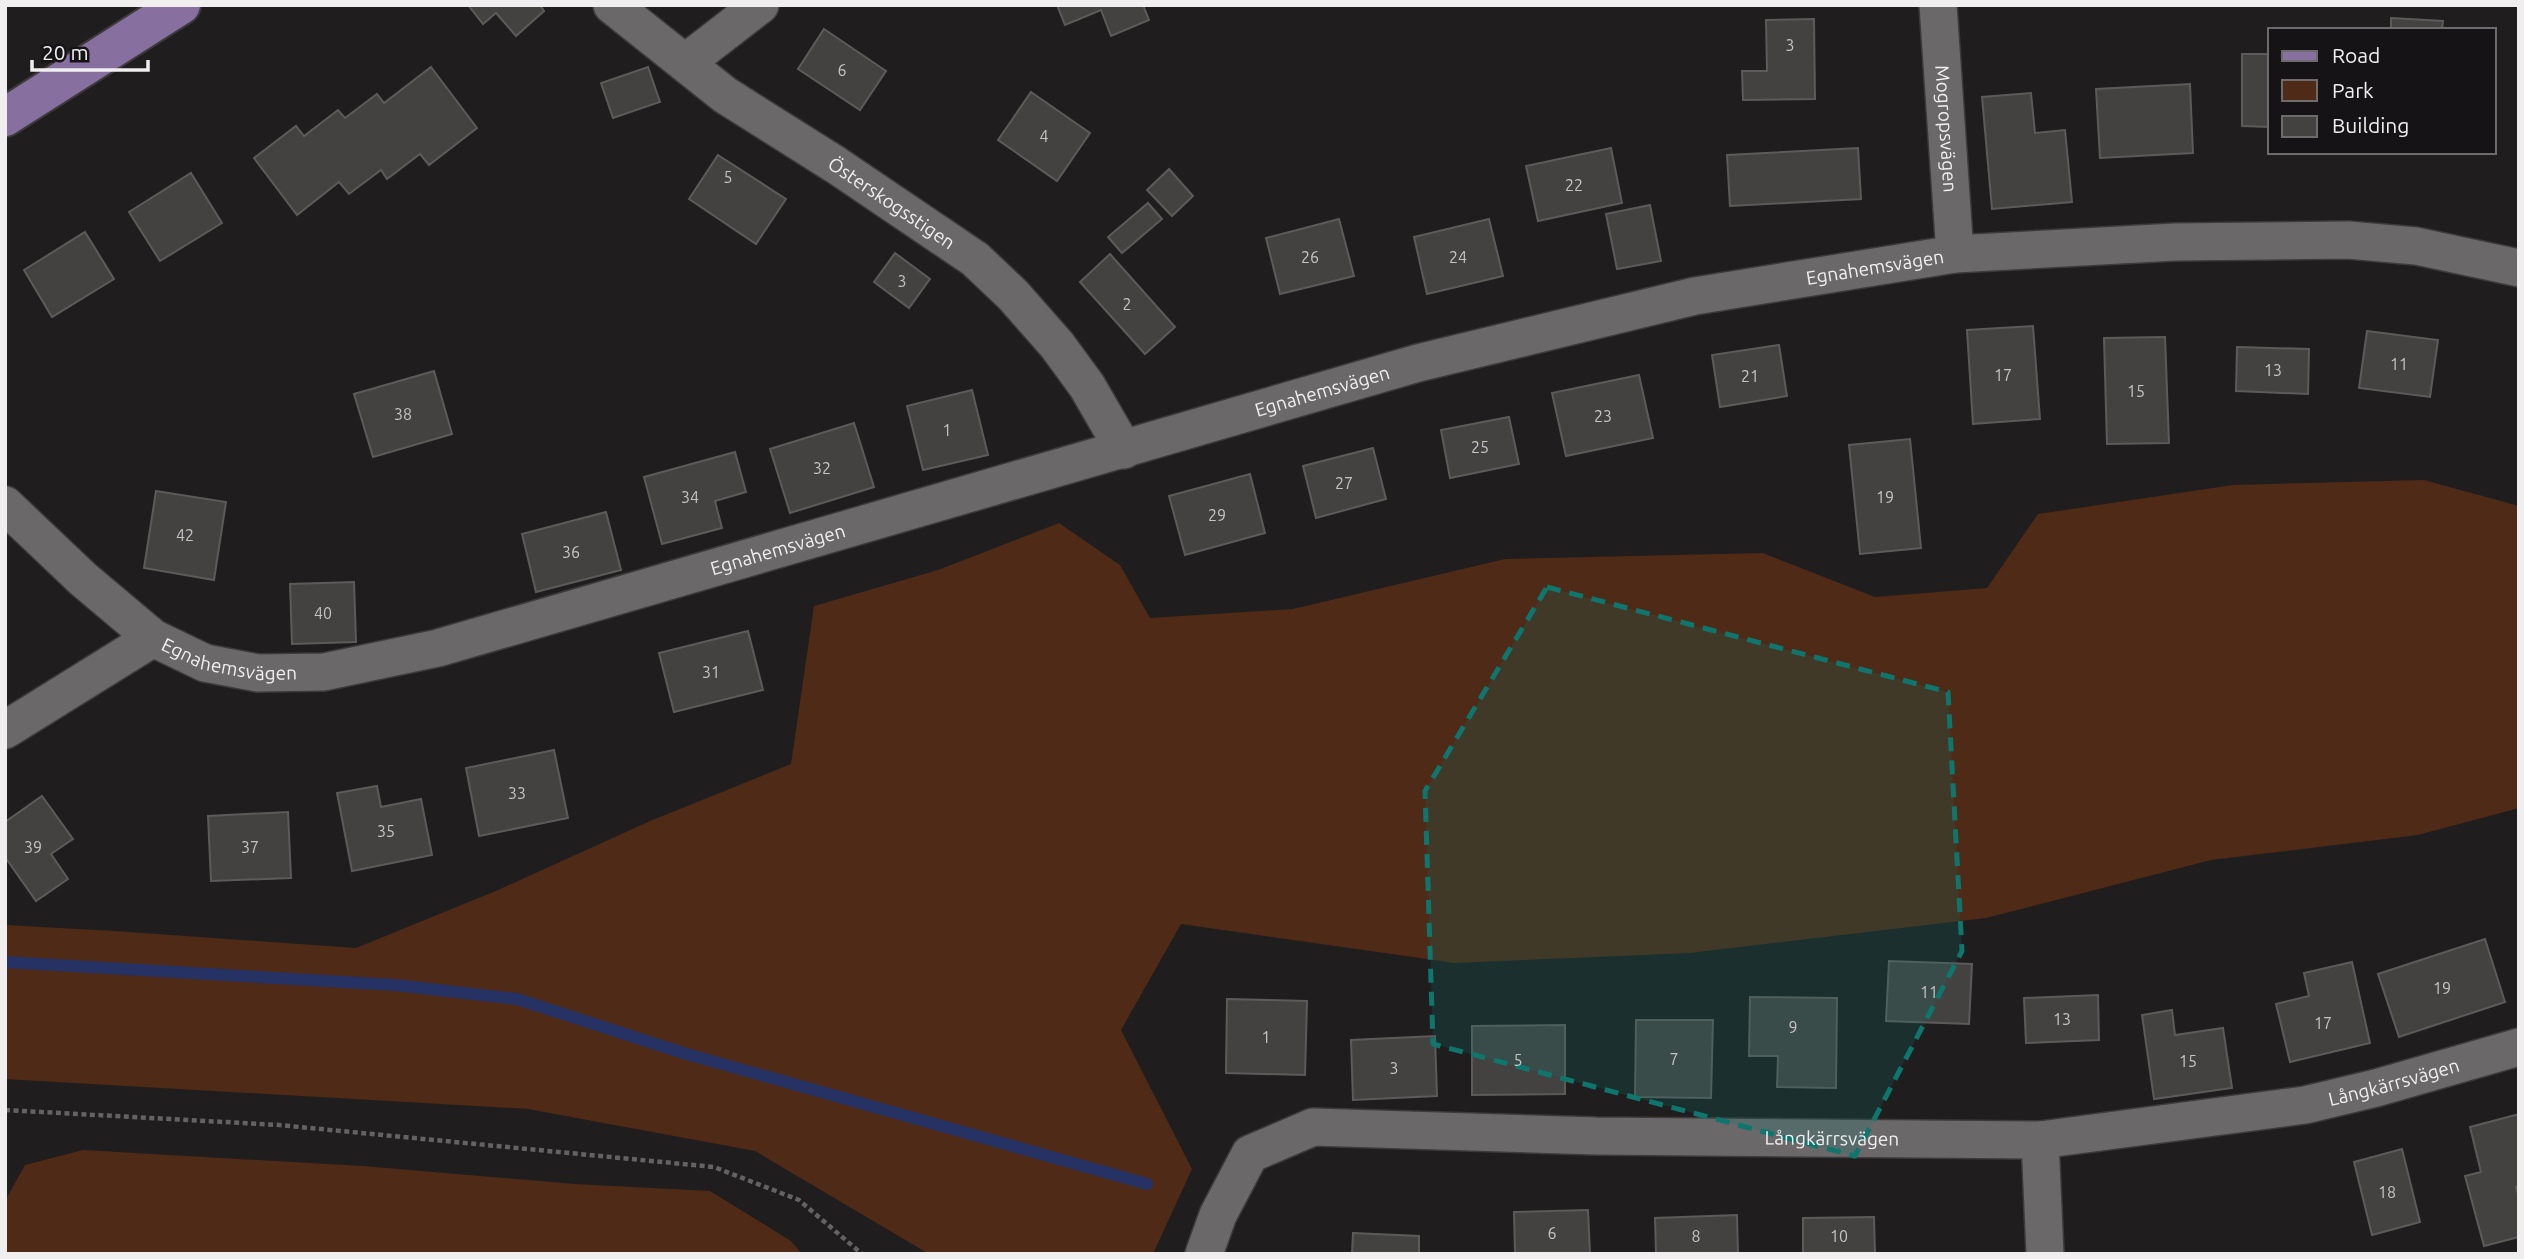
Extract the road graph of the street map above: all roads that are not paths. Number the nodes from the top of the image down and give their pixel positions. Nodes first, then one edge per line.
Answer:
1 (181, 5) edge
2 (612, 5) edge
3 (760, 5) edge
4 (1938, 5) edge
5 (685, 63) junction
6 (5, 117) edge
7 (1955, 254) junction
8 (2519, 268) edge
9 (1124, 450) junction
10 (5, 505) edge
11 (153, 638) junction
12 (5, 730) edge
13 (2519, 1047) edge
14 (2040, 1140) junction
15 (1204, 1254) edge
16 (2045, 1254) edge

1 - 6 main road
2 - 5 street, Österskogsstigen
3 - 5 street
4 - 7 street, Mogropsvägen
5 - 9 street, Österskogsstigen
7 - 8 street, Egnahemsvägen
7 - 9 street, Egnahemsvägen
9 - 11 street, Egnahemsvägen
10 - 11 street, Egnahemsvägen
11 - 12 street, Egnahemsvägen
13 - 14 street, Långkärrsvägen
14 - 15 street, Långkärrsvägen
14 - 16 street

